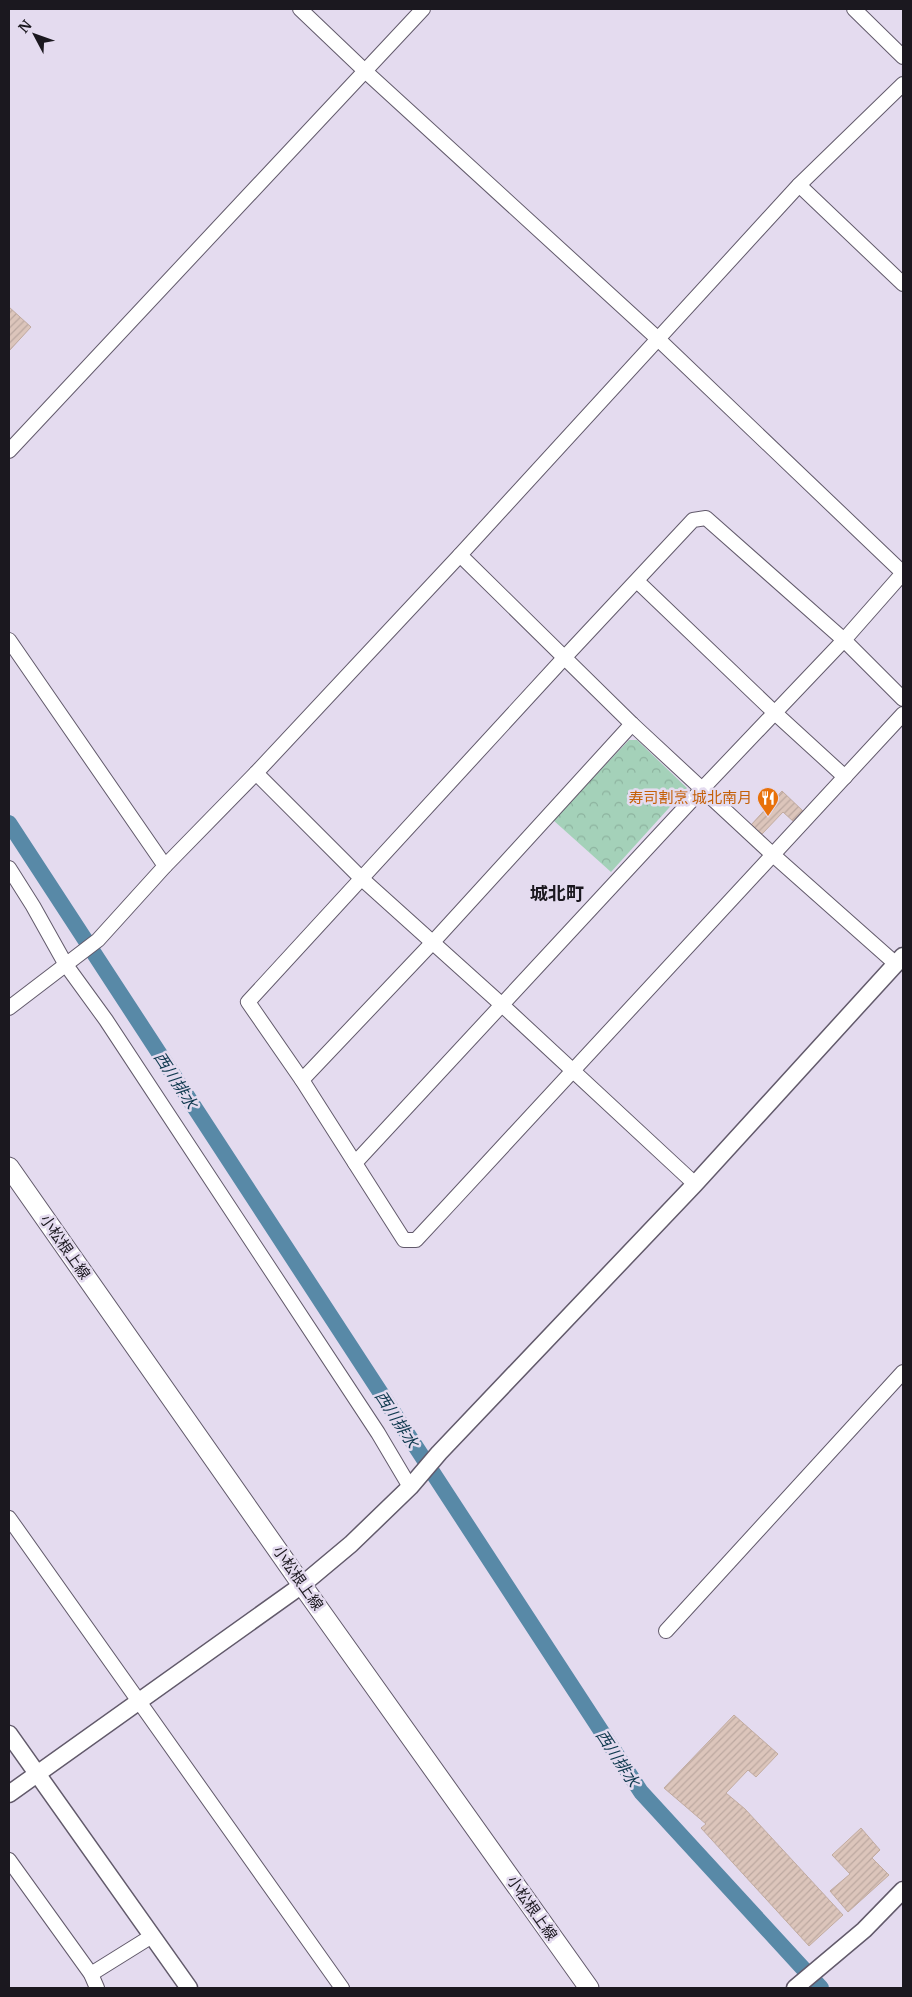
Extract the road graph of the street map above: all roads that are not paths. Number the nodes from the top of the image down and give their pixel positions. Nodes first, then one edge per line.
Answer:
1 (300, 9) edge
2 (423, 9) edge
3 (854, 9) edge
4 (903, 57) edge
5 (364, 72) junction
6 (903, 84) edge
7 (798, 185) junction
8 (903, 284) edge
9 (657, 338) junction
10 (9, 451) edge
11 (460, 555) junction
12 (637, 581) junction
13 (9, 640) edge
14 (844, 640) junction
15 (564, 658) junction
16 (903, 699) edge
17 (775, 713) junction
18 (903, 714) edge
19 (632, 724) junction
20 (256, 772) junction
21 (845, 776) junction
22 (702, 788) junction
23 (772, 854) junction
24 (165, 866) junction
25 (9, 868) edge
26 (361, 878) junction
27 (433, 942) junction
28 (900, 960) edge
29 (71, 961) junction
30 (502, 1004) junction
31 (9, 1008) edge
32 (574, 1072) junction
33 (302, 1080) junction
34 (354, 1163) junction
35 (9, 1167) edge
36 (694, 1184) junction
37 (903, 1372) edge
38 (415, 1482) junction
39 (9, 1518) edge
40 (302, 1586) junction
41 (666, 1631) dead end
42 (139, 1701) junction
43 (9, 1734) edge
44 (36, 1774) junction
45 (9, 1794) edge
46 (9, 1860) edge
47 (903, 1890) edge
48 (152, 1936) junction
49 (91, 1974) junction
50 (97, 1988) edge
51 (189, 1988) edge
52 (342, 1988) edge
53 (589, 1988) edge
54 (795, 1988) edge

1 - 5 street
2 - 5 street
3 - 4 street
5 - 9 street
5 - 10 street
6 - 7 street
7 - 8 street
7 - 9 street
9 - 11 street
9 - 14 street
11 - 15 street
11 - 20 street
12 - 14 street
12 - 15 street
12 - 17 street
13 - 24 street
14 - 16 street
14 - 17 street
15 - 19 street
15 - 26 street
17 - 21 street
17 - 22 street
18 - 21 street
19 - 22 street
19 - 27 street
20 - 24 street
20 - 26 street
21 - 23 street
22 - 23 street
22 - 30 street
23 - 28 street
23 - 32 street
24 - 29 street
25 - 29 street
26 - 27 street
26 - 33 street
27 - 30 street
27 - 33 street
28 - 36 street
29 - 31 street
29 - 38 street
30 - 32 street
30 - 34 street
32 - 34 street
32 - 36 street
33 - 34 street
35 - 40 main road, 小松根上線
36 - 38 street
37 - 41 street
38 - 40 street
39 - 42 street
40 - 42 street
40 - 53 main road, 小松根上線
42 - 44 street
42 - 52 street
43 - 44 street
44 - 45 street
44 - 48 street
46 - 49 street
47 - 54 street
48 - 49 street
48 - 51 street
49 - 50 street

